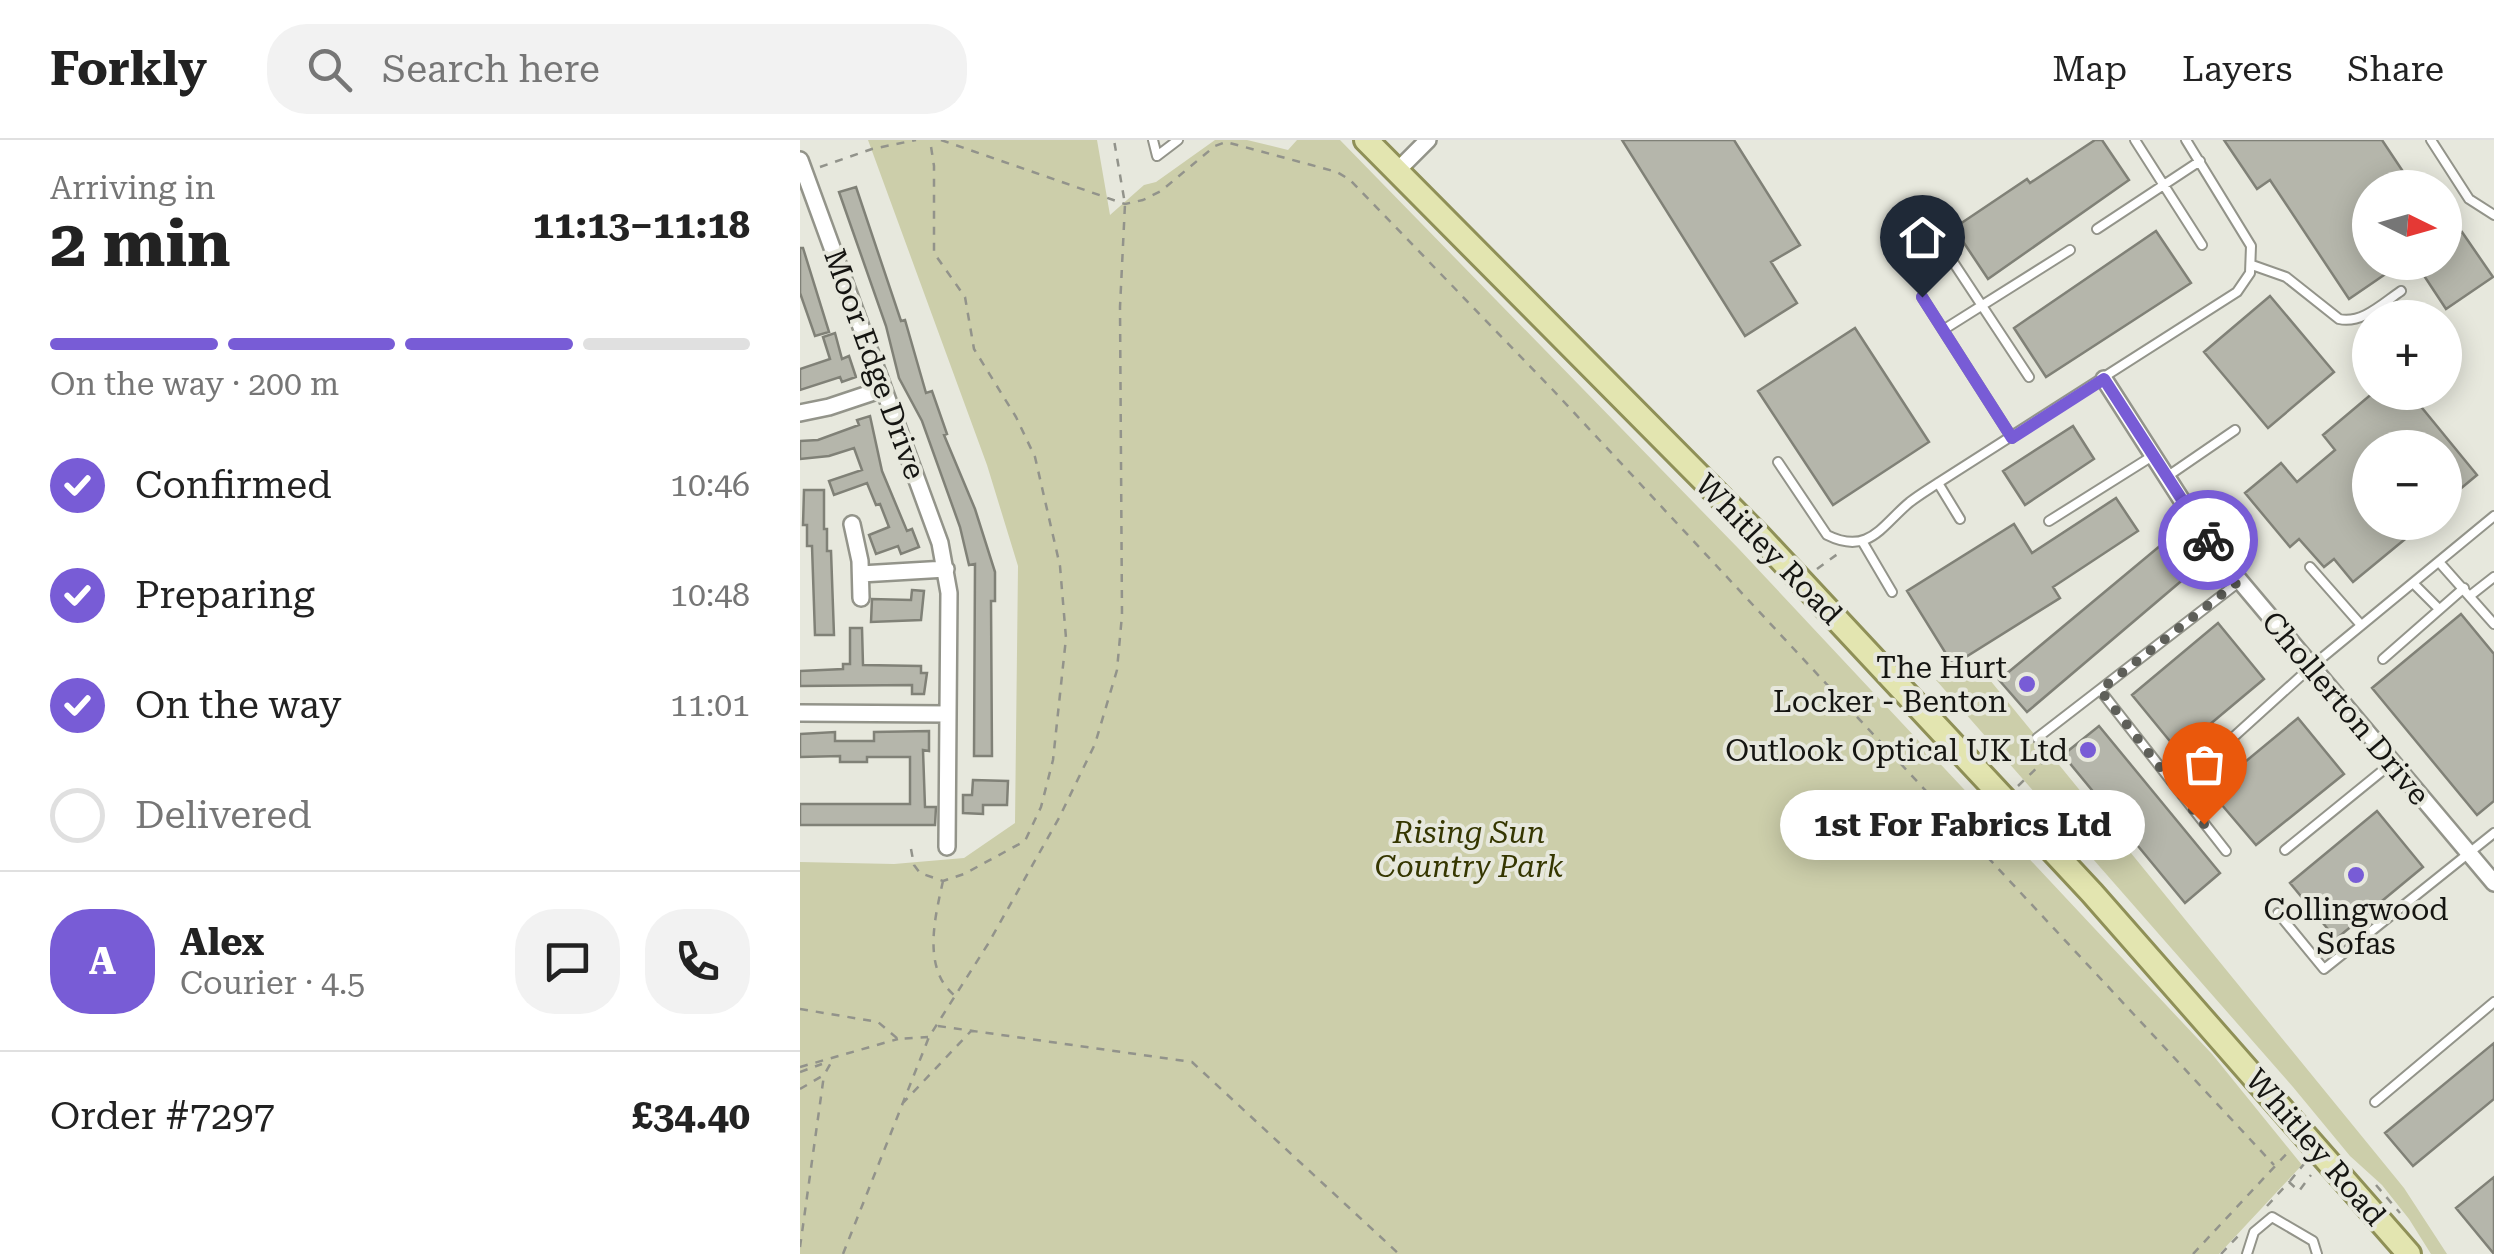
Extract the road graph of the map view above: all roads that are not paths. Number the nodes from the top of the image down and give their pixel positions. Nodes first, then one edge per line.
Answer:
1 (1153, 140) edge
2 (1178, 140) edge
3 (1366, 140) edge
4 (1428, 140) edge
5 (2135, 140) edge
6 (2186, 140) edge
7 (2432, 140) edge
8 (2200, 161) junction
9 (802, 166) edge
10 (1396, 171) junction
11 (2164, 185) junction
12 (2494, 215) edge
13 (2097, 229) dead end
14 (1934, 233) dead end
15 (2202, 245) dead end
16 (2070, 250) dead end
17 (2252, 266) junction
18 (2402, 292) dead end
19 (1922, 297) dead end
20 (1981, 306) junction
21 (1943, 330) junction
22 (2029, 377) dead end
23 (2104, 379) junction
24 (883, 389) junction
25 (800, 412) edge
26 (2235, 430) dead end
27 (2012, 438) junction
28 (2154, 455) junction
29 (1778, 462) dead end
30 (2168, 476) junction
31 (1938, 483) junction
32 (2494, 516) edge
33 (1960, 518) dead end
34 (2049, 521) dead end
35 (852, 524) dead end
36 (1862, 542) junction
37 (2438, 562) junction
38 (2310, 567) dead end
39 (946, 569) junction
40 (862, 574) junction
41 (2494, 577) edge
42 (2239, 581) junction
43 (2413, 583) junction
44 (2467, 591) junction
45 (1892, 592) dead end
46 (861, 598) dead end
47 (2440, 609) junction
48 (2494, 624) edge
49 (2361, 625) junction
50 (2383, 659) dead end
51 (2312, 666) junction
52 (2100, 690) junction
53 (800, 713) edge
54 (948, 714) junction
55 (2037, 738) road end
56 (2206, 761) dead end
57 (2392, 763) junction
58 (2494, 833) edge
59 (947, 847) dead end
60 (2286, 850) dead end
61 (2226, 851) dead end
62 (2470, 854) junction
63 (2494, 883) edge
64 (2278, 913) dead end
65 (2494, 1002) edge
66 (2375, 1102) dead end
67 (2403, 1250) edge
68 (2247, 1254) edge
69 (2316, 1254) edge

1 - 2 lane
3 - 10 main road, Whitley Road
4 - 10 street
5 - 11 lane
6 - 8 lane
7 - 12 lane
8 - 11 lane
8 - 17 lane
9 - 24 street, Moor Edge Drive
10 - 67 main road, Whitley Road
11 - 13 lane
11 - 15 lane
14 - 20 lane
16 - 20 lane
17 - 18 lane
17 - 23 lane
19 - 21 lane
20 - 21 lane
20 - 22 lane
21 - 27 lane
23 - 27 lane
23 - 28 street, Chollerton Drive
24 - 25 street
24 - 39 street, Moor Edge Drive
26 - 30 lane
27 - 31 lane
28 - 30 street, Chollerton Drive
28 - 34 lane
29 - 36 lane
30 - 42 street, Chollerton Drive
31 - 33 lane
31 - 36 lane
32 - 37 lane
35 - 40 street
36 - 45 lane
37 - 43 lane
37 - 44 lane
38 - 49 lane
39 - 40 street
39 - 54 street, Moor Edge Drive
40 - 46 street
41 - 44 lane
42 - 51 street, Chollerton Drive
42 - 52 lane
43 - 47 lane
43 - 49 lane
44 - 47 lane
44 - 48 lane
47 - 50 lane
49 - 51 lane
51 - 56 lane
51 - 57 street, Chollerton Drive
52 - 55 lane
52 - 61 lane
53 - 54 street
54 - 59 street, Moor Edge Drive
57 - 60 lane
57 - 62 street, Chollerton Drive
58 - 62 lane
62 - 63 street, Chollerton Drive
62 - 64 lane
65 - 66 lane
68 - 69 lane

